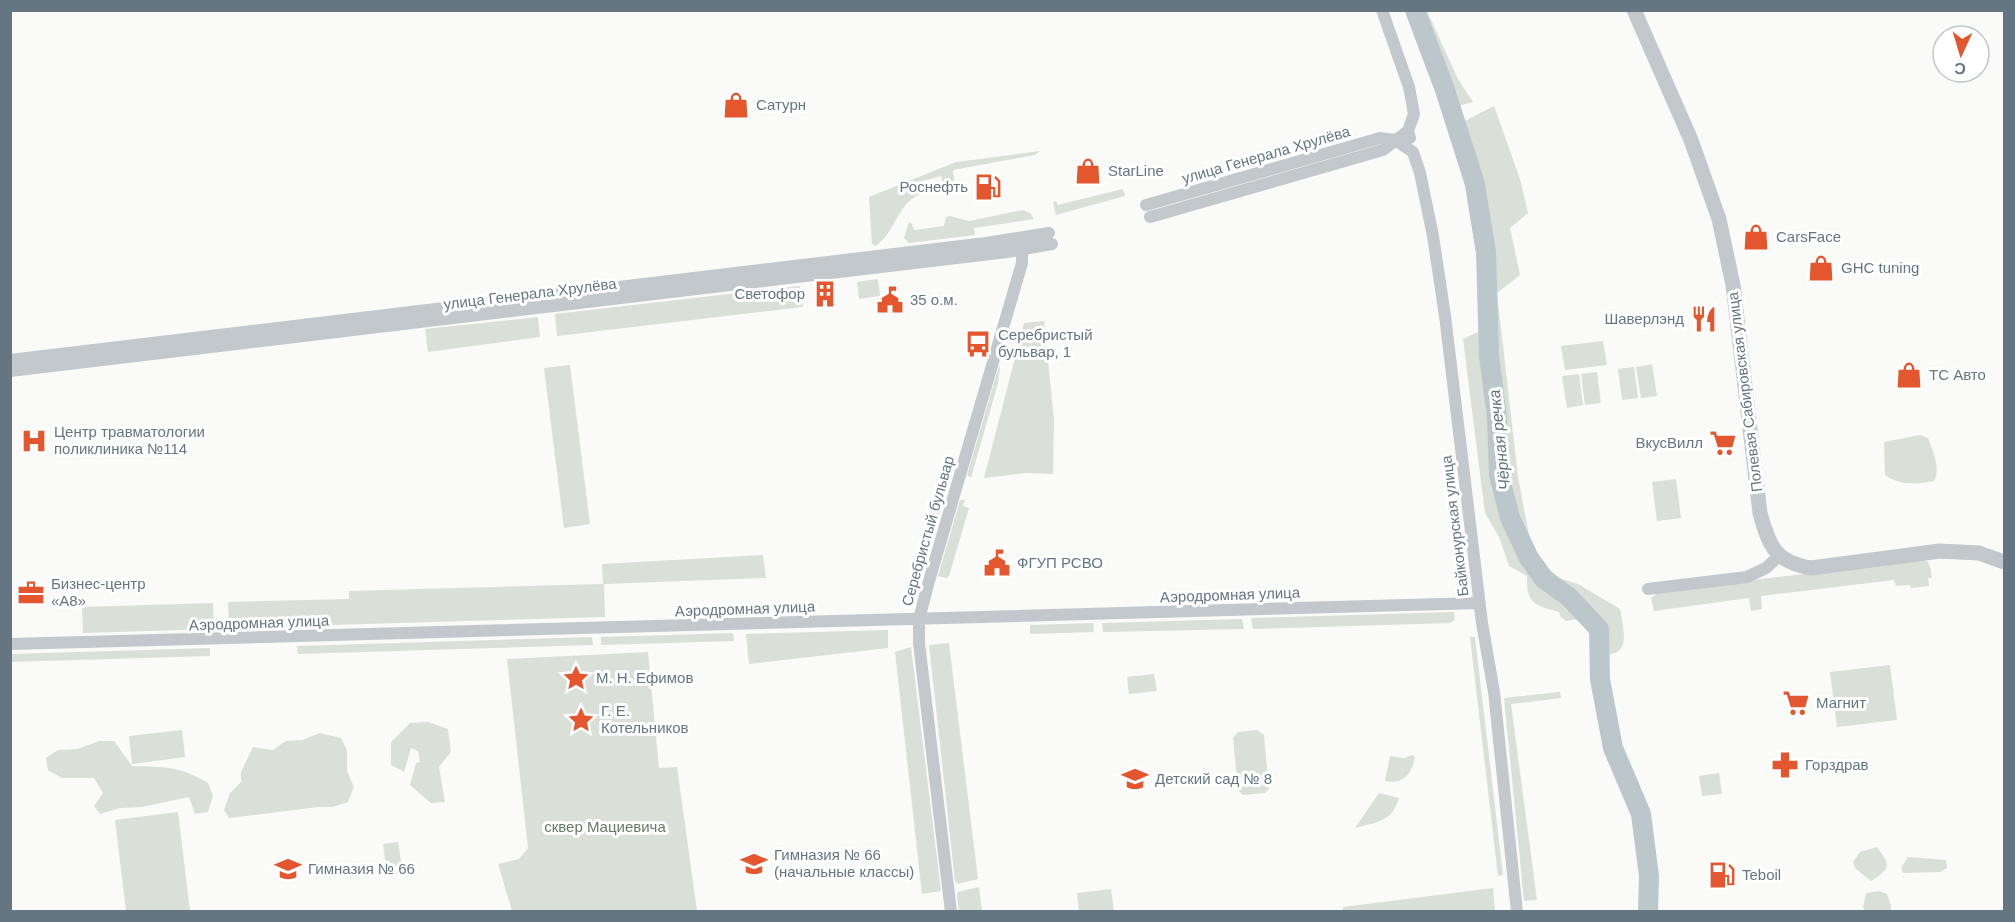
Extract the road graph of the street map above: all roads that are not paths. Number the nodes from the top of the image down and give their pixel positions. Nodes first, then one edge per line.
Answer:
1 (1382, 10) edge
2 (1634, 10) edge
3 (1408, 130) junction
4 (1404, 145) junction
5 (1148, 211) dead end
6 (1051, 238) dead end
7 (1023, 244) junction
8 (10, 360) edge
9 (10, 371) edge
10 (1779, 556) junction
11 (2004, 562) edge
12 (1648, 589) dead end
13 (1480, 603) junction
14 (919, 620) junction
15 (10, 644) edge
16 (951, 912) edge
17 (1517, 912) edge

1 - 3 street
2 - 10 street, Полевая Сабировская улица
3 - 4 street, Байконурская улица
3 - 4 street, улица Генерала Хрулёва
4 - 5 street, улица Генерала Хрулёва
4 - 13 street, Байконурская улица
6 - 7 street, улица Генерала Хрулёва
7 - 8 street, улица Генерала Хрулёва
7 - 9 street, улица Генерала Хрулёва
7 - 14 street, Серебристый бульвар
10 - 11 street
10 - 12 street
13 - 14 street, Аэродромная улица
13 - 17 street, Байконурская улица
14 - 15 street, Аэродромная улица
14 - 16 street, Серебристый бульвар

